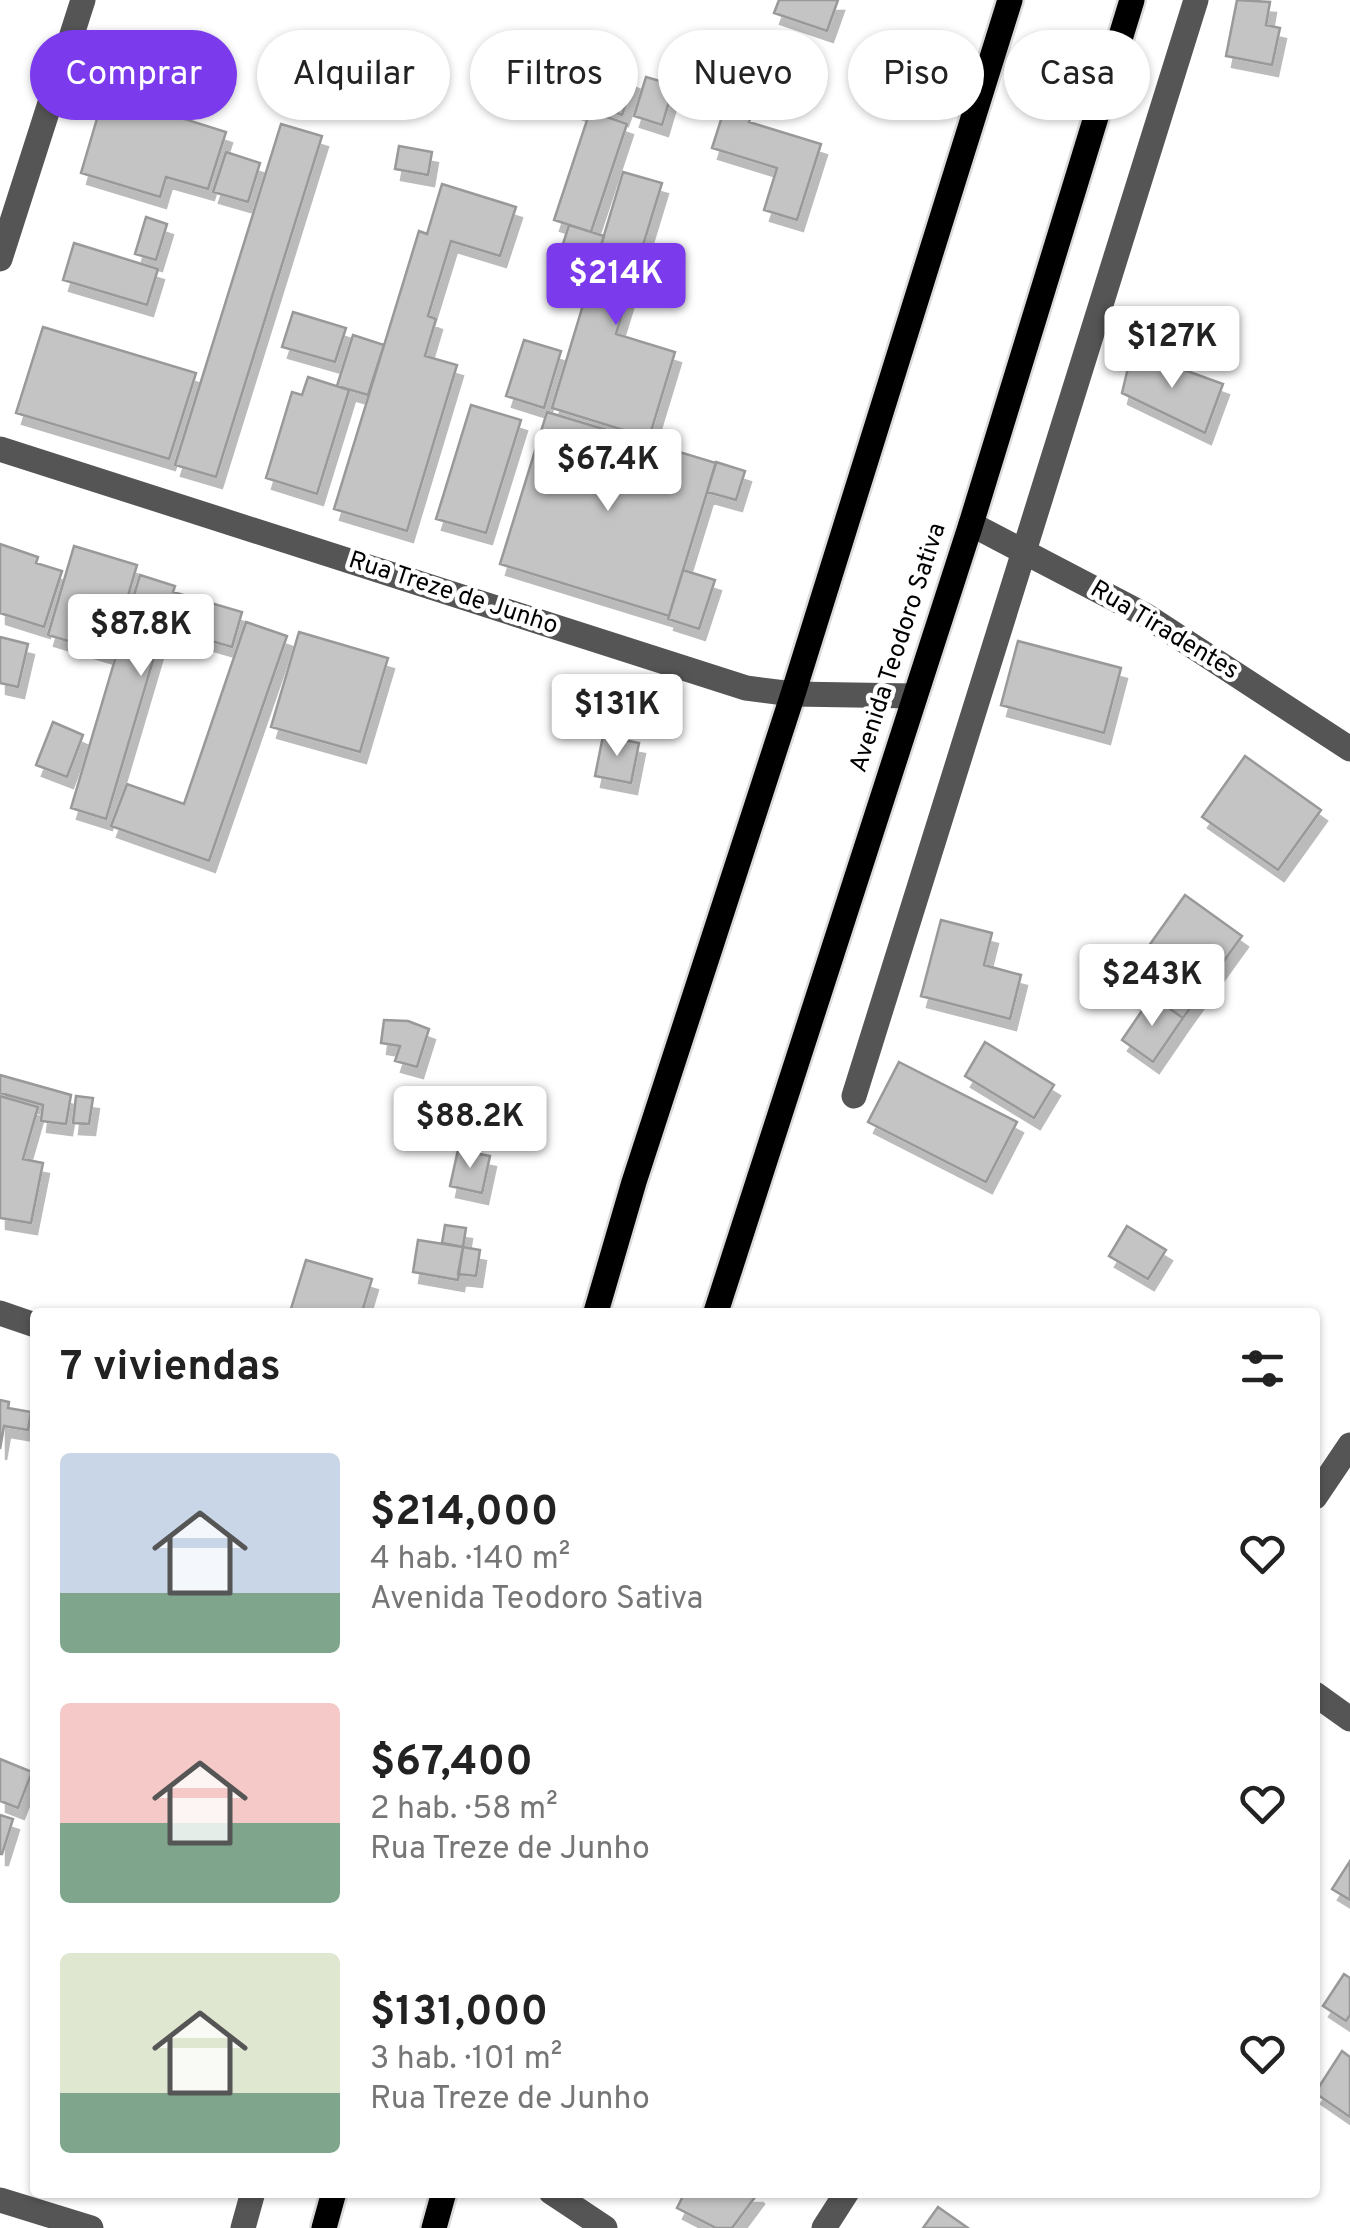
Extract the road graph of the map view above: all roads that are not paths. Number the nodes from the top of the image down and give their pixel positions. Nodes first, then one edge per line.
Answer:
1 (83, 0) edge
2 (1010, 0) edge
3 (1132, 0) edge
4 (1196, 0) edge
5 (0, 259) edge
6 (0, 449) edge
7 (971, 524) junction
8 (1024, 551) junction
9 (793, 694) junction
10 (914, 696) junction
11 (1350, 748) edge
12 (854, 1096) dead end
13 (597, 1308) edge
14 (717, 1308) edge
15 (0, 1313) edge
16 (30, 1323) edge
17 (1350, 1445) edge
18 (1320, 1490) edge
19 (1320, 1698) edge
20 (1350, 1719) edge
21 (251, 2198) edge
22 (332, 2198) edge
23 (442, 2198) edge
24 (561, 2198) edge
25 (844, 2198) edge
26 (0, 2200) edge
27 (91, 2228) edge
28 (243, 2228) edge
29 (324, 2228) edge
30 (434, 2228) edge
31 (605, 2228) edge
32 (824, 2228) edge

1 - 5 street
2 - 9 main road
3 - 7 main road, Avenida Teodoro Sativa
4 - 8 street
6 - 9 street, Rua Treze de Junho
7 - 8 street, Rua Tiradentes
7 - 10 main road, Avenida Teodoro Sativa
8 - 11 street, Rua Tiradentes
8 - 12 street
9 - 10 street, Rua Treze de Junho
9 - 13 main road
10 - 14 main road, Avenida Teodoro Sativa
15 - 16 street
17 - 18 street
19 - 20 street
21 - 28 street
22 - 29 main road
23 - 30 main road
24 - 31 street
25 - 32 street
26 - 27 street

